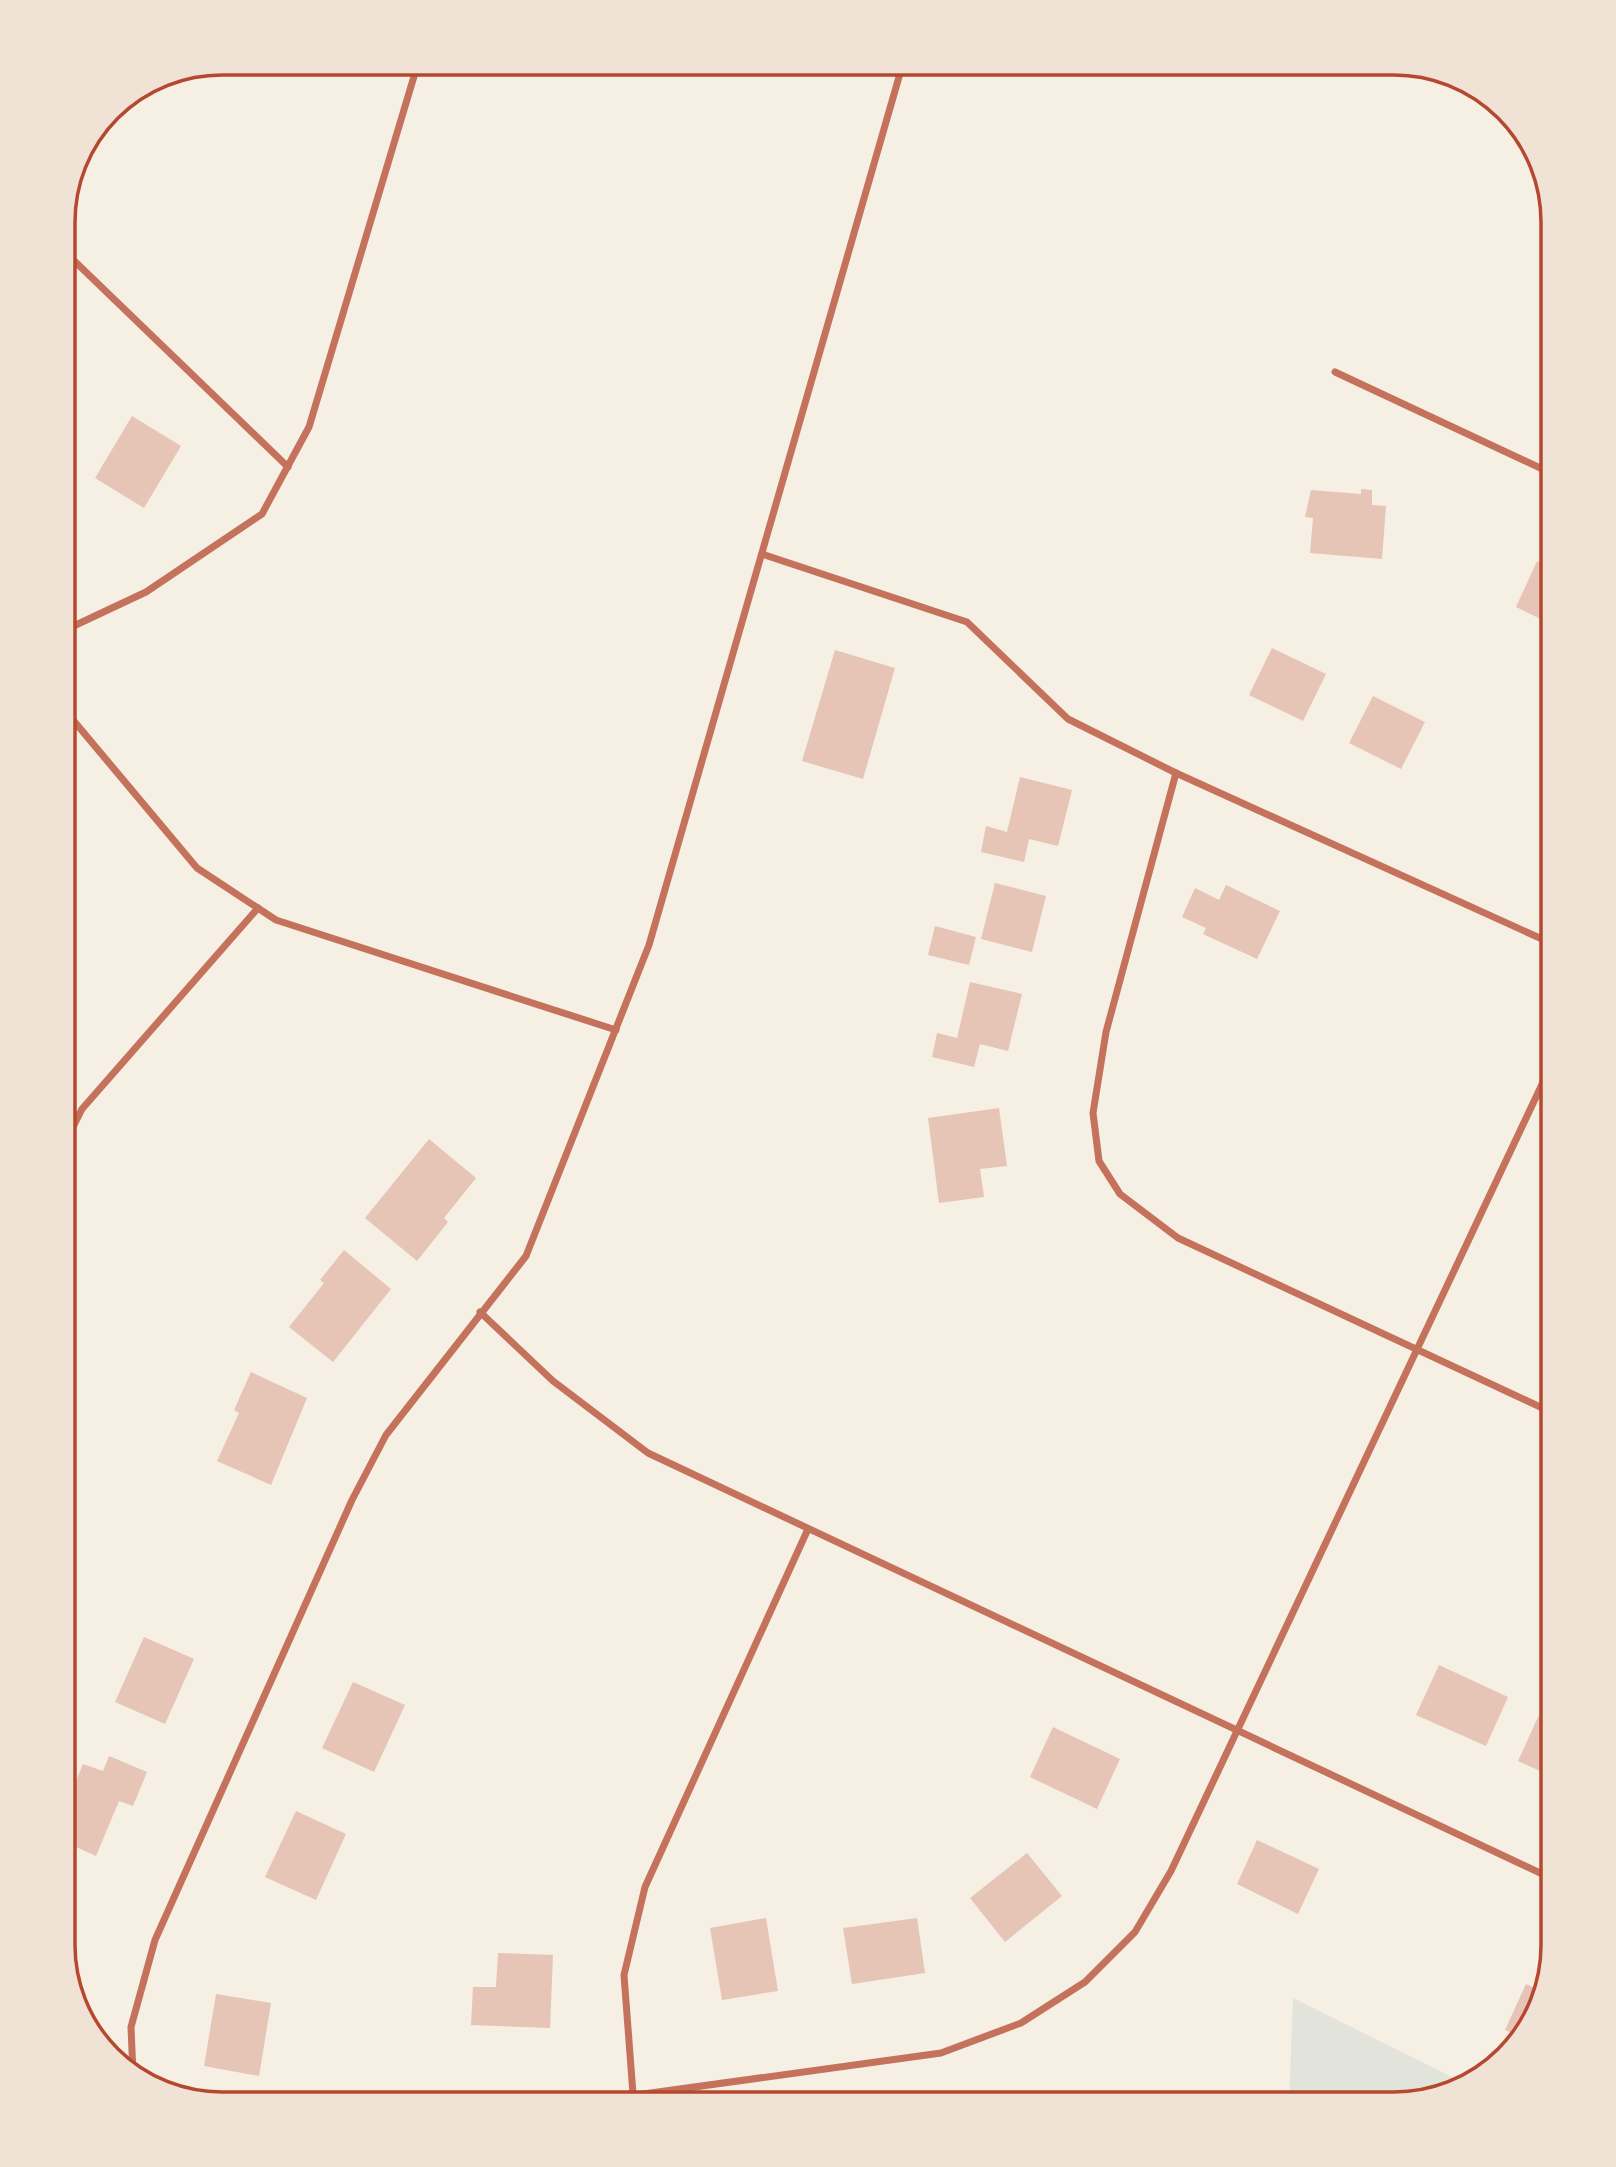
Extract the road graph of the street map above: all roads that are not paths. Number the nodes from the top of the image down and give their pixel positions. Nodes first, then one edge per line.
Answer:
1 (414, 75) edge
2 (900, 76) edge
3 (76, 263) edge
4 (1335, 372) dead end
5 (288, 467) junction
6 (1541, 468) edge
7 (762, 554) junction
8 (76, 625) edge
9 (76, 723) edge
10 (1177, 773) junction
11 (258, 908) junction
12 (1541, 939) edge
13 (615, 1030) junction
14 (1541, 1087) edge
15 (75, 1122) edge
16 (480, 1312) junction
17 (1419, 1349) junction
18 (1541, 1407) edge
19 (808, 1529) junction
20 (1235, 1731) junction
21 (1541, 1873) edge
22 (132, 2061) edge
23 (633, 2092) edge
24 (648, 2092) edge

1 - 5 street
2 - 7 street
3 - 5 street
4 - 6 street
5 - 8 street
7 - 10 street
7 - 13 street
9 - 11 street
10 - 12 street
10 - 17 street
11 - 13 street
11 - 15 street
13 - 16 street
14 - 17 street
16 - 19 street
16 - 22 street
17 - 18 street
17 - 20 street
19 - 20 street
19 - 23 street
20 - 21 street
20 - 24 street

